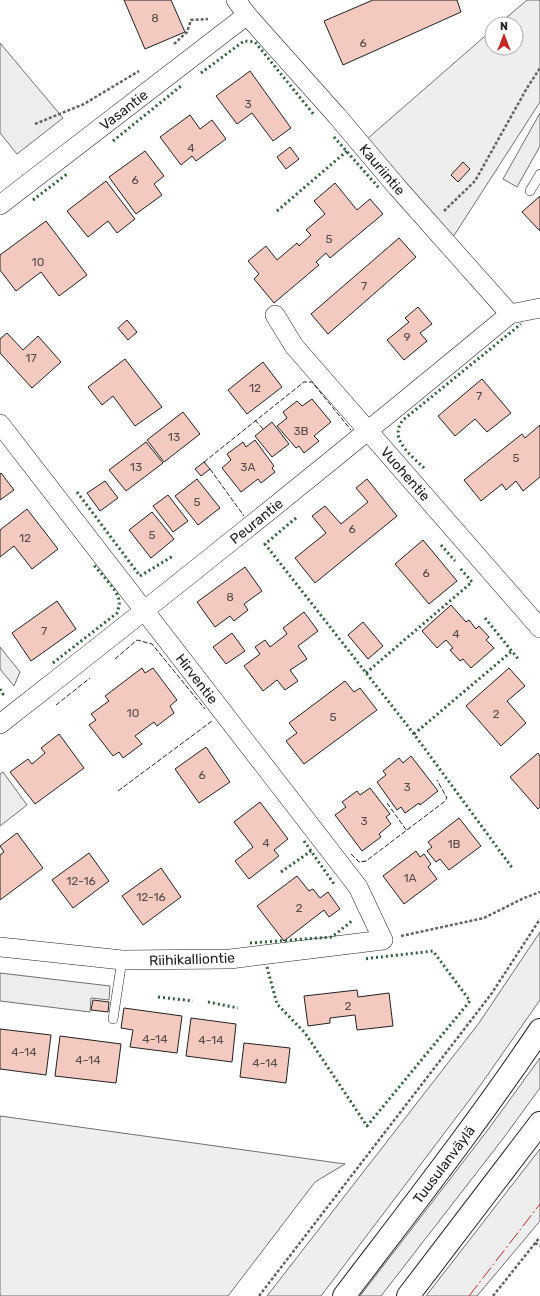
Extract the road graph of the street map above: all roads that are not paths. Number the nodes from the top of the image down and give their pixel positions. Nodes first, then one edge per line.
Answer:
1 (236, 0) edge
2 (247, 16) junction
3 (540, 174) edge
4 (530, 191) dead end
5 (0, 205) edge
6 (540, 308) edge
7 (510, 314) junction
8 (275, 315) dead end
9 (0, 424) edge
10 (368, 432) junction
11 (144, 612) junction
12 (540, 628) edge
13 (0, 724) edge
14 (383, 940) joint
15 (0, 947) edge
16 (122, 960) junction
17 (113, 1019) dead end
18 (540, 1030) edge
19 (540, 1123) edge
20 (344, 1296) edge
21 (408, 1296) edge

1 - 2 street, Kauriintie
2 - 5 street, Vasantie
2 - 7 street, Kauriintie
3 - 4 lane
6 - 7 street
7 - 10 street, Peurantie
8 - 10 street, Vuohentie
9 - 11 street, Hirventie
10 - 11 street, Peurantie
10 - 12 street, Vuohentie
11 - 13 street, Peurantie
11 - 14 street, Hirventie
14 - 16 street, Riihikalliontie
15 - 16 street, Riihikalliontie
16 - 17 lane
18 - 20 main road, Tuusulanväylä
19 - 21 main road

